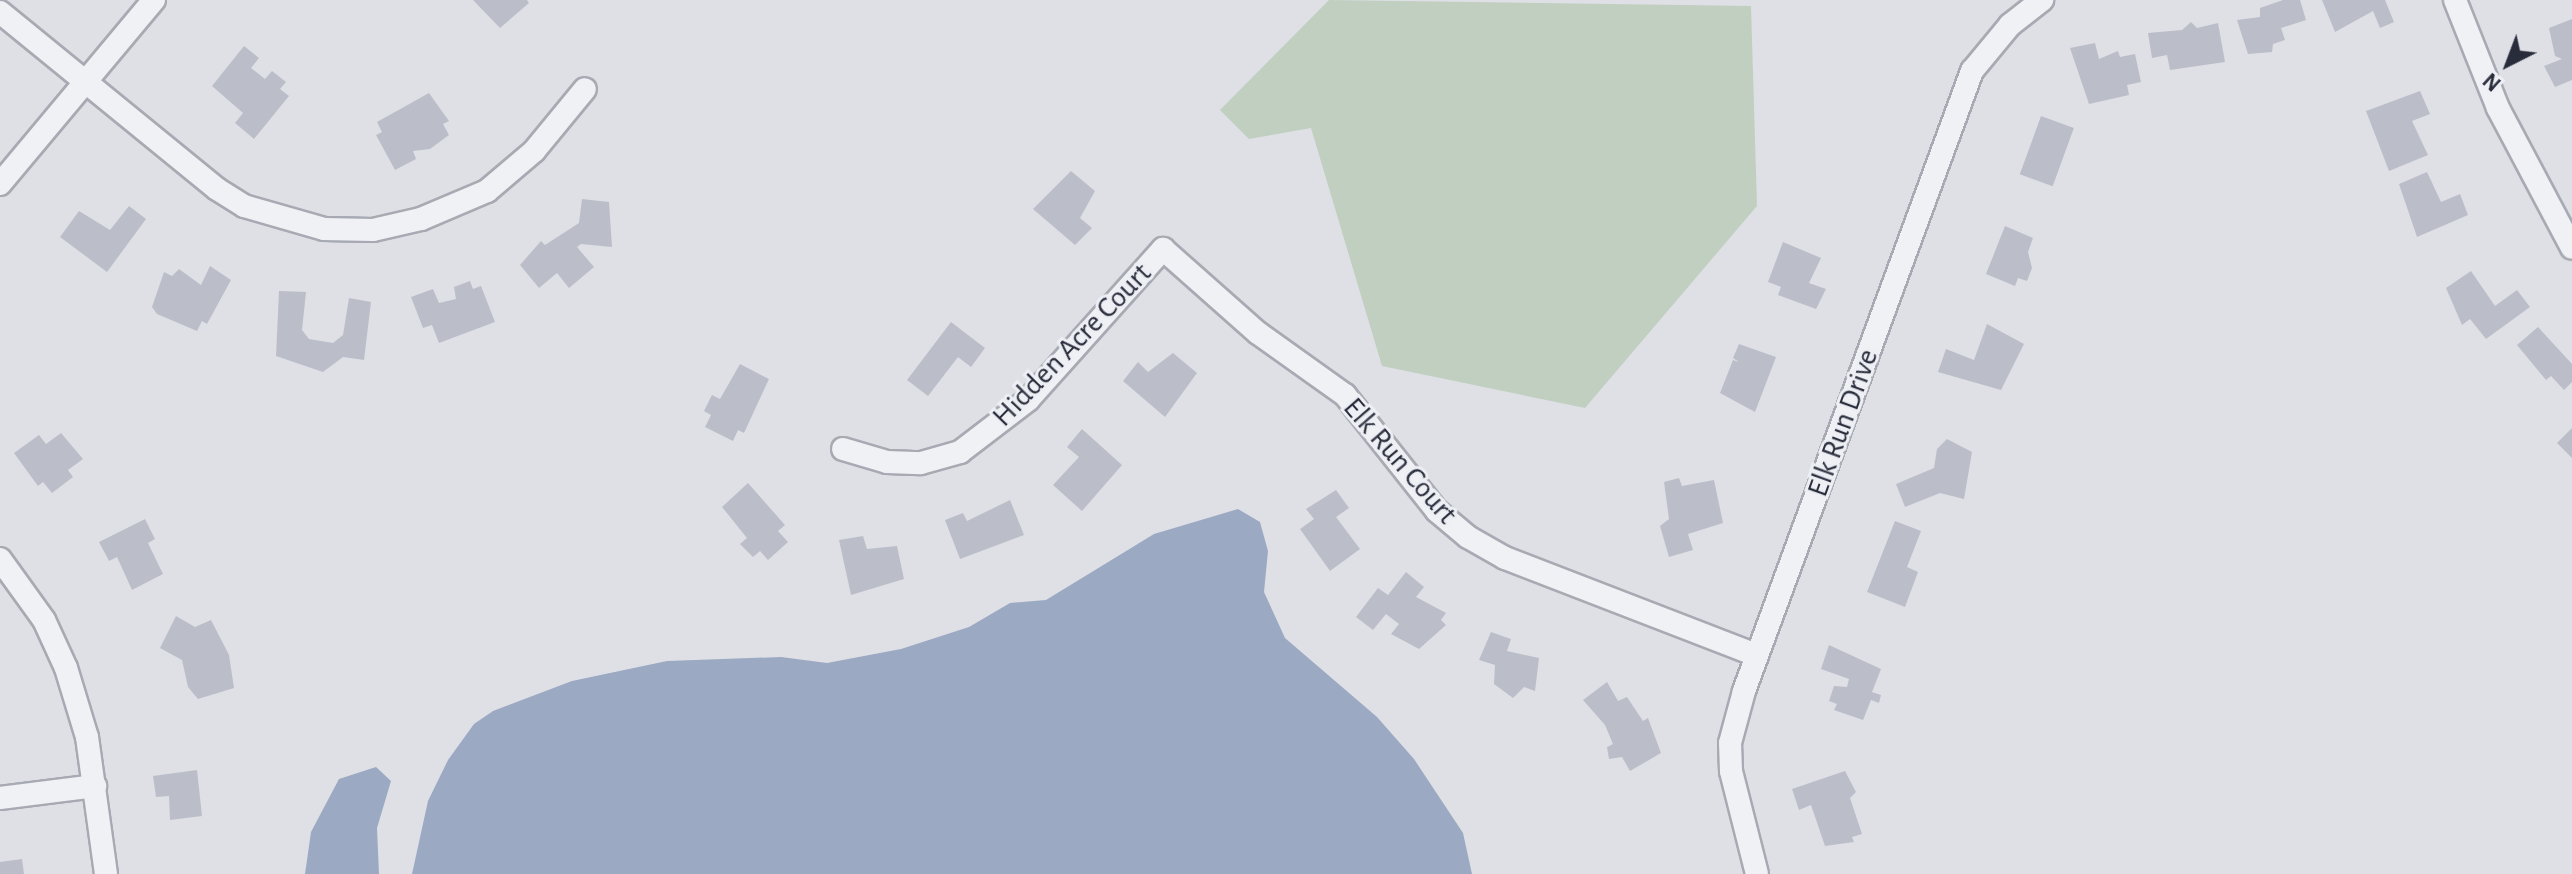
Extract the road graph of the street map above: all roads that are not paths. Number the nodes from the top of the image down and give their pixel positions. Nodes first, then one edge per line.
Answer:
1 (154, 0) edge
2 (2042, 0) edge
3 (2455, 0) edge
4 (0, 12) edge
5 (86, 84) junction
6 (585, 89) dead end
7 (0, 184) edge
8 (2572, 248) edge
9 (1163, 249) joint
10 (843, 449) dead end
11 (0, 559) edge
12 (1757, 655) junction
13 (95, 786) junction
14 (0, 798) edge
15 (106, 874) edge
16 (1757, 874) edge

1 - 5 street
2 - 12 street, Elk Run Drive
3 - 8 street
4 - 5 street
5 - 6 street
5 - 7 street
9 - 10 street, Hidden Acre Court
9 - 12 street, Elk Run Court
11 - 13 street
12 - 16 street, Elk Run Drive
13 - 14 street
13 - 15 street

